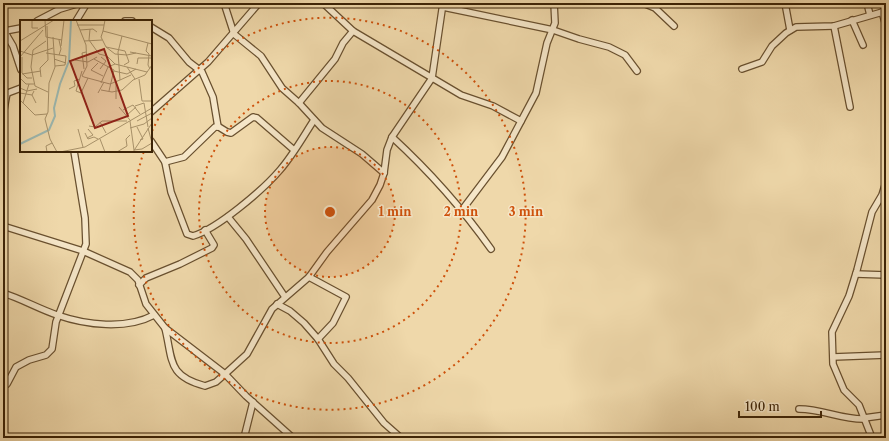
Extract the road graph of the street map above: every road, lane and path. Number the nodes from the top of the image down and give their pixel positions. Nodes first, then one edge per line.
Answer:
1 (80, 3) edge
2 (87, 3) edge
3 (224, 3) edge
4 (259, 3) edge
5 (323, 3) edge
6 (554, 3) edge
7 (643, 3) edge
8 (785, 3) edge
9 (867, 3) edge
10 (442, 5) edge
11 (884, 11) edge
12 (870, 15) junction
13 (39, 20) edge
14 (77, 20) edge
15 (852, 20) junction
16 (674, 26) dead end
17 (834, 26) junction
18 (886, 26) edge
19 (20, 28) edge
20 (152, 28) edge
21 (4, 30) edge
22 (553, 30) junction
23 (790, 30) junction
24 (353, 31) junction
25 (234, 34) junction
26 (863, 45) dead end
27 (20, 68) edge
28 (742, 69) dead end
29 (200, 70) junction
30 (637, 71) dead end
31 (432, 78) junction
32 (20, 88) edge
33 (5, 94) edge
34 (299, 102) junction
35 (850, 107) dead end
36 (152, 111) edge
37 (3, 115) edge
38 (314, 120) junction
39 (521, 122) junction
40 (218, 127) junction
41 (392, 137) junction
42 (152, 142) edge
43 (294, 150) junction
44 (76, 152) edge
45 (165, 162) junction
46 (384, 173) junction
47 (886, 182) edge
48 (462, 210) junction
49 (228, 217) junction
50 (3, 226) edge
51 (205, 230) junction
52 (491, 249) dead end
53 (83, 251) junction
54 (856, 274) junction
55 (886, 275) edge
56 (309, 277) junction
57 (139, 285) junction
58 (3, 293) edge
59 (285, 297) junction
60 (276, 304) junction
61 (154, 315) junction
62 (58, 316) junction
63 (165, 328) junction
64 (318, 339) junction
65 (886, 355) edge
66 (833, 357) junction
67 (225, 374) junction
68 (7, 384) dead end
69 (253, 402) junction
70 (799, 409) dead end
71 (886, 415) edge
72 (864, 419) junction
73 (244, 438) edge
74 (293, 438) edge
75 (401, 438) edge
76 (872, 438) edge

1 - 13 street
2 - 14 street
3 - 25 street
4 - 25 street
5 - 24 street
6 - 22 street
7 - 16 street
8 - 23 street
9 - 12 street
10 - 22 street
10 - 31 street
11 - 12 street
11 - 18 street
12 - 15 street
15 - 17 street
15 - 26 street
17 - 23 street
17 - 35 street
19 - 21 street
20 - 29 street
21 - 27 street
22 - 30 street
22 - 39 street
23 - 28 street
24 - 31 street
24 - 34 street
25 - 29 street
25 - 34 street
29 - 36 street
29 - 40 street
31 - 39 street
31 - 41 street
32 - 33 street
33 - 37 street
34 - 38 street
38 - 43 street
38 - 46 street
39 - 48 street
40 - 43 street
40 - 45 street
41 - 46 street
41 - 48 street
42 - 45 street
43 - 49 street
44 - 53 street
45 - 51 street
46 - 56 street
47 - 54 street
48 - 52 street
49 - 51 street
49 - 59 street
50 - 53 street
51 - 57 street
53 - 57 street
53 - 62 street
54 - 55 street
54 - 66 street
56 - 59 street
56 - 64 street
57 - 61 street
58 - 62 street
59 - 60 street
60 - 64 street
60 - 67 street
61 - 62 street
61 - 63 street
62 - 68 street
63 - 67 street
63 - 67 street
64 - 75 street
65 - 66 street
66 - 72 street
67 - 69 street
69 - 73 street
69 - 74 street
70 - 72 street
71 - 72 street
72 - 76 street

